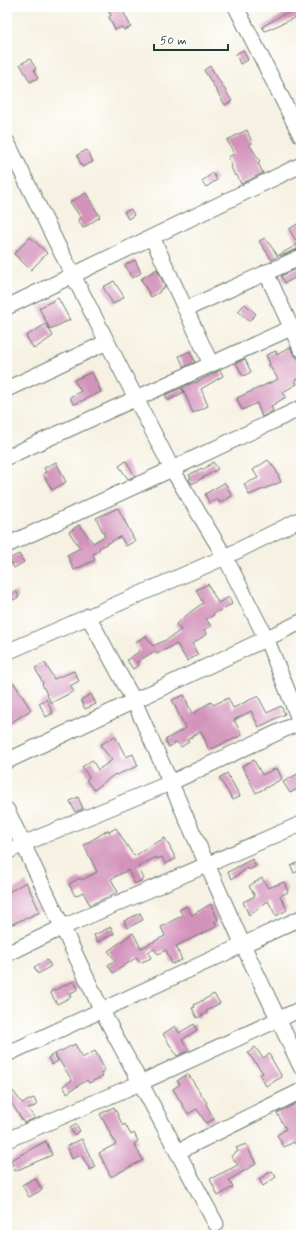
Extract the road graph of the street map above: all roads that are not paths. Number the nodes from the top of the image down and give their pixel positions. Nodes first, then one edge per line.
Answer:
1 (236, 7) edge
2 (301, 136) edge
3 (7, 142) edge
4 (301, 165) edge
5 (152, 237) junction
6 (301, 257) edge
7 (266, 272) junction
8 (73, 275) junction
9 (7, 306) edge
10 (186, 308) junction
11 (291, 328) junction
12 (107, 342) junction
13 (301, 349) edge
14 (211, 364) junction
15 (7, 389) edge
16 (136, 398) junction
17 (301, 408) edge
18 (7, 457) edge
19 (172, 469) junction
20 (301, 519) edge
21 (7, 545) edge
22 (225, 557) junction
23 (88, 616) junction
24 (301, 622) edge
25 (266, 638) junction
26 (7, 652) edge
27 (134, 701) junction
28 (301, 723) edge
29 (7, 761) edge
30 (170, 783) junction
31 (7, 810) edge
32 (301, 824) edge
33 (23, 844) junction
34 (7, 852) edge
35 (207, 865) junction
36 (301, 918) edge
37 (62, 927) junction
38 (243, 945) junction
39 (7, 954) edge
40 (301, 1009) edge
41 (102, 1011) junction
42 (278, 1019) junction
43 (7, 1054) edge
44 (301, 1067) edge
45 (140, 1083) junction
46 (301, 1091) edge
47 (7, 1140) edge
48 (177, 1152) junction
49 (216, 1224) dead end

1 - 2 street
3 - 8 street
4 - 5 street
5 - 8 street
5 - 10 street
6 - 7 street
7 - 10 street
7 - 11 street
8 - 9 street
8 - 12 street
10 - 14 street
11 - 13 street
11 - 14 street
12 - 15 street
12 - 16 street
14 - 16 street
16 - 18 street
16 - 19 street
17 - 19 street
19 - 21 street
19 - 22 street
20 - 22 street
22 - 23 street
22 - 25 street
23 - 26 street
23 - 27 street
24 - 25 street
25 - 27 street
25 - 28 street
27 - 29 street
27 - 30 street
28 - 30 street
30 - 33 street
30 - 35 street
31 - 33 street
32 - 35 street
33 - 34 street
33 - 37 street
35 - 37 street
35 - 38 street
36 - 38 street
37 - 39 street
37 - 41 street
38 - 41 street
38 - 42 street
40 - 42 street
41 - 43 street
41 - 45 street
42 - 44 street
42 - 45 street
45 - 47 street
45 - 48 street
46 - 48 street
48 - 49 street

